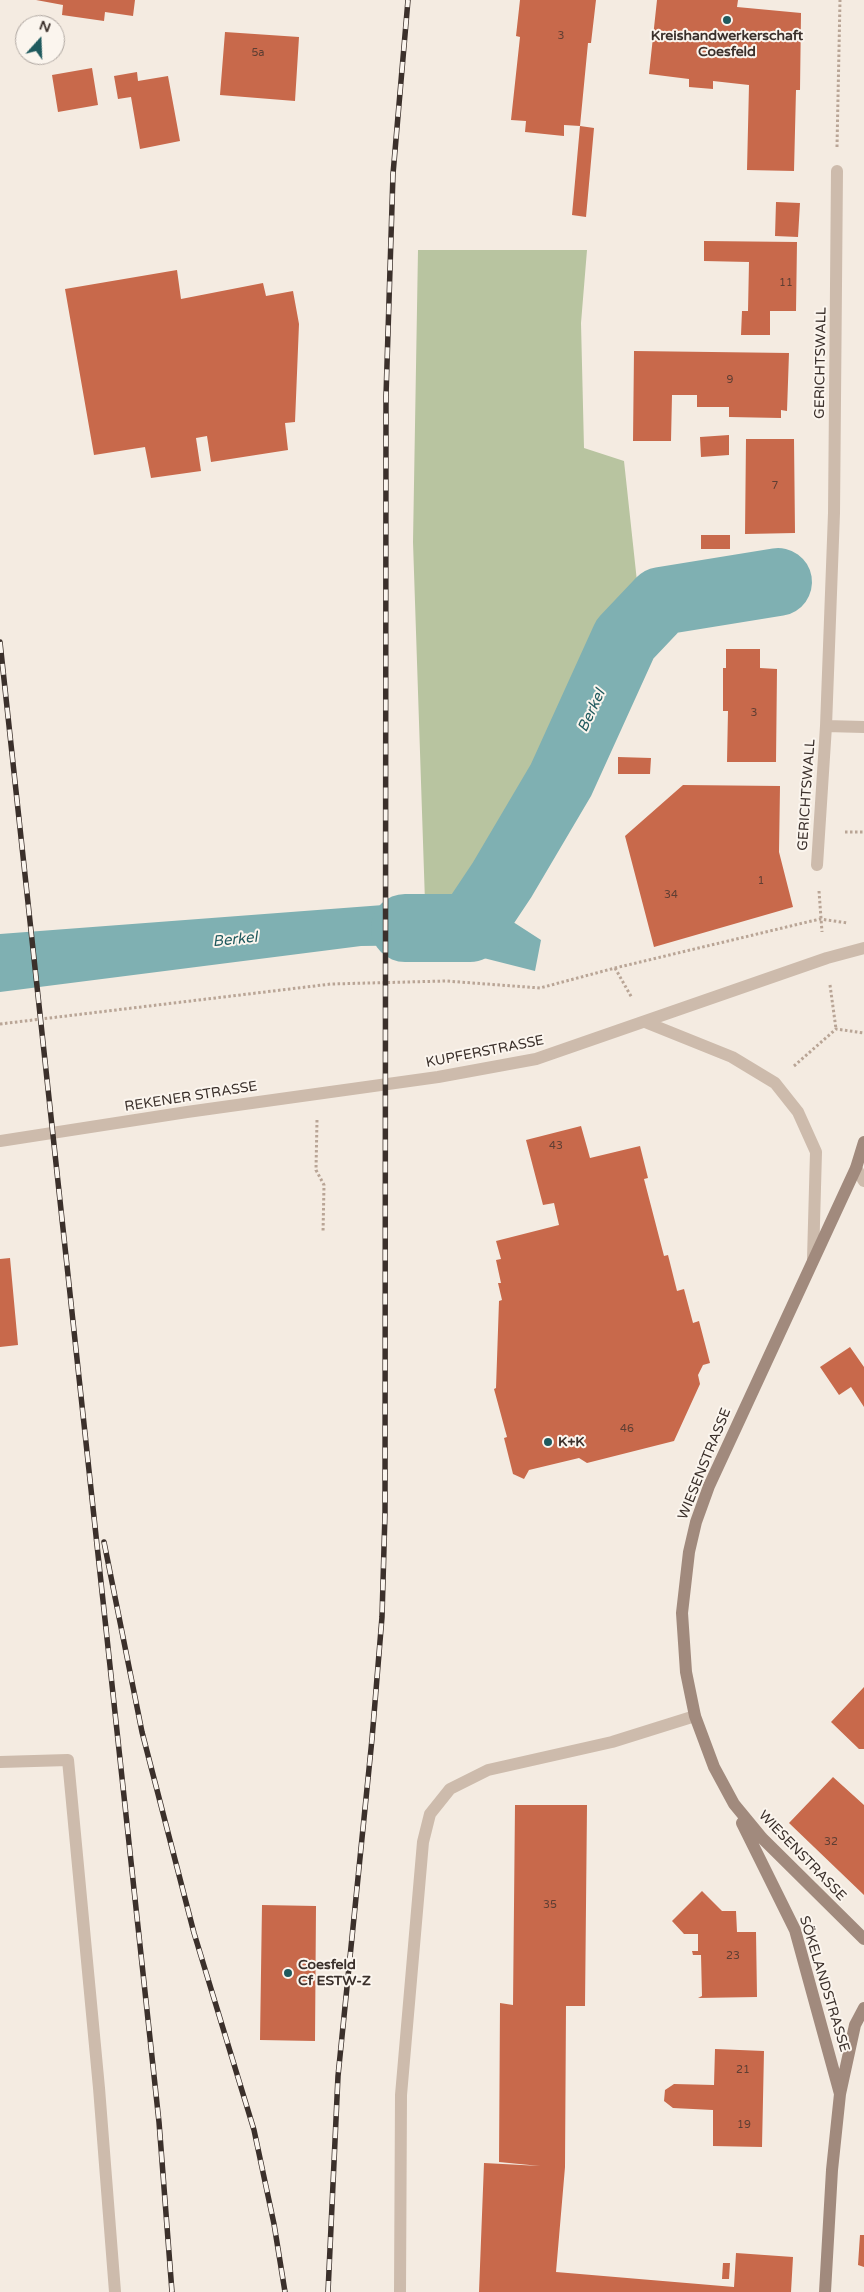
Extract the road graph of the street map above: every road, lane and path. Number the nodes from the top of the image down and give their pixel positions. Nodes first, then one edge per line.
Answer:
1 (840, 0) edge
2 (836, 171) joint
3 (826, 726) junction
4 (864, 727) edge
5 (818, 865) dead end
6 (855, 924) dead end
7 (864, 948) edge
8 (615, 968) junction
9 (645, 1022) junction
10 (0, 1024) edge
11 (864, 1033) edge
12 (775, 1083) junction
13 (386, 1085) joint
14 (316, 1094) junction
15 (0, 1141) edge
16 (864, 1142) edge
17 (856, 1168) junction
18 (864, 1181) edge
19 (323, 1233) dead end
20 (813, 1260) junction
21 (696, 1716) junction
22 (0, 1762) edge
23 (734, 1804) junction
24 (864, 1939) edge
25 (864, 2008) edge
26 (840, 2094) junction
27 (115, 2292) edge
28 (400, 2292) edge
29 (825, 2292) edge

1 - 2 path
2 - 3 street, GERICHTSWALL
3 - 4 street, GERICHTSWALL
3 - 5 street, GERICHTSWALL
6 - 8 path
7 - 9 street, KUPFERSTRASSE
8 - 9 path
8 - 10 path
9 - 12 street
9 - 13 street, KUPFERSTRASSE
11 - 12 path
12 - 20 street
13 - 14 street, REKENER STRASSE
14 - 15 street, REKENER STRASSE
14 - 19 path
16 - 17 street, WIESENSTRASSE
17 - 18 street
17 - 20 street, WIESENSTRASSE
20 - 21 street, WIESENSTRASSE
21 - 23 street, WIESENSTRASSE
21 - 28 street
22 - 27 street
23 - 24 street, WIESENSTRASSE
23 - 26 street, SÖKELANDSTRASSE
25 - 26 street, SÖKELANDSTRASSE
26 - 29 street, SÖKELANDSTRASSE

